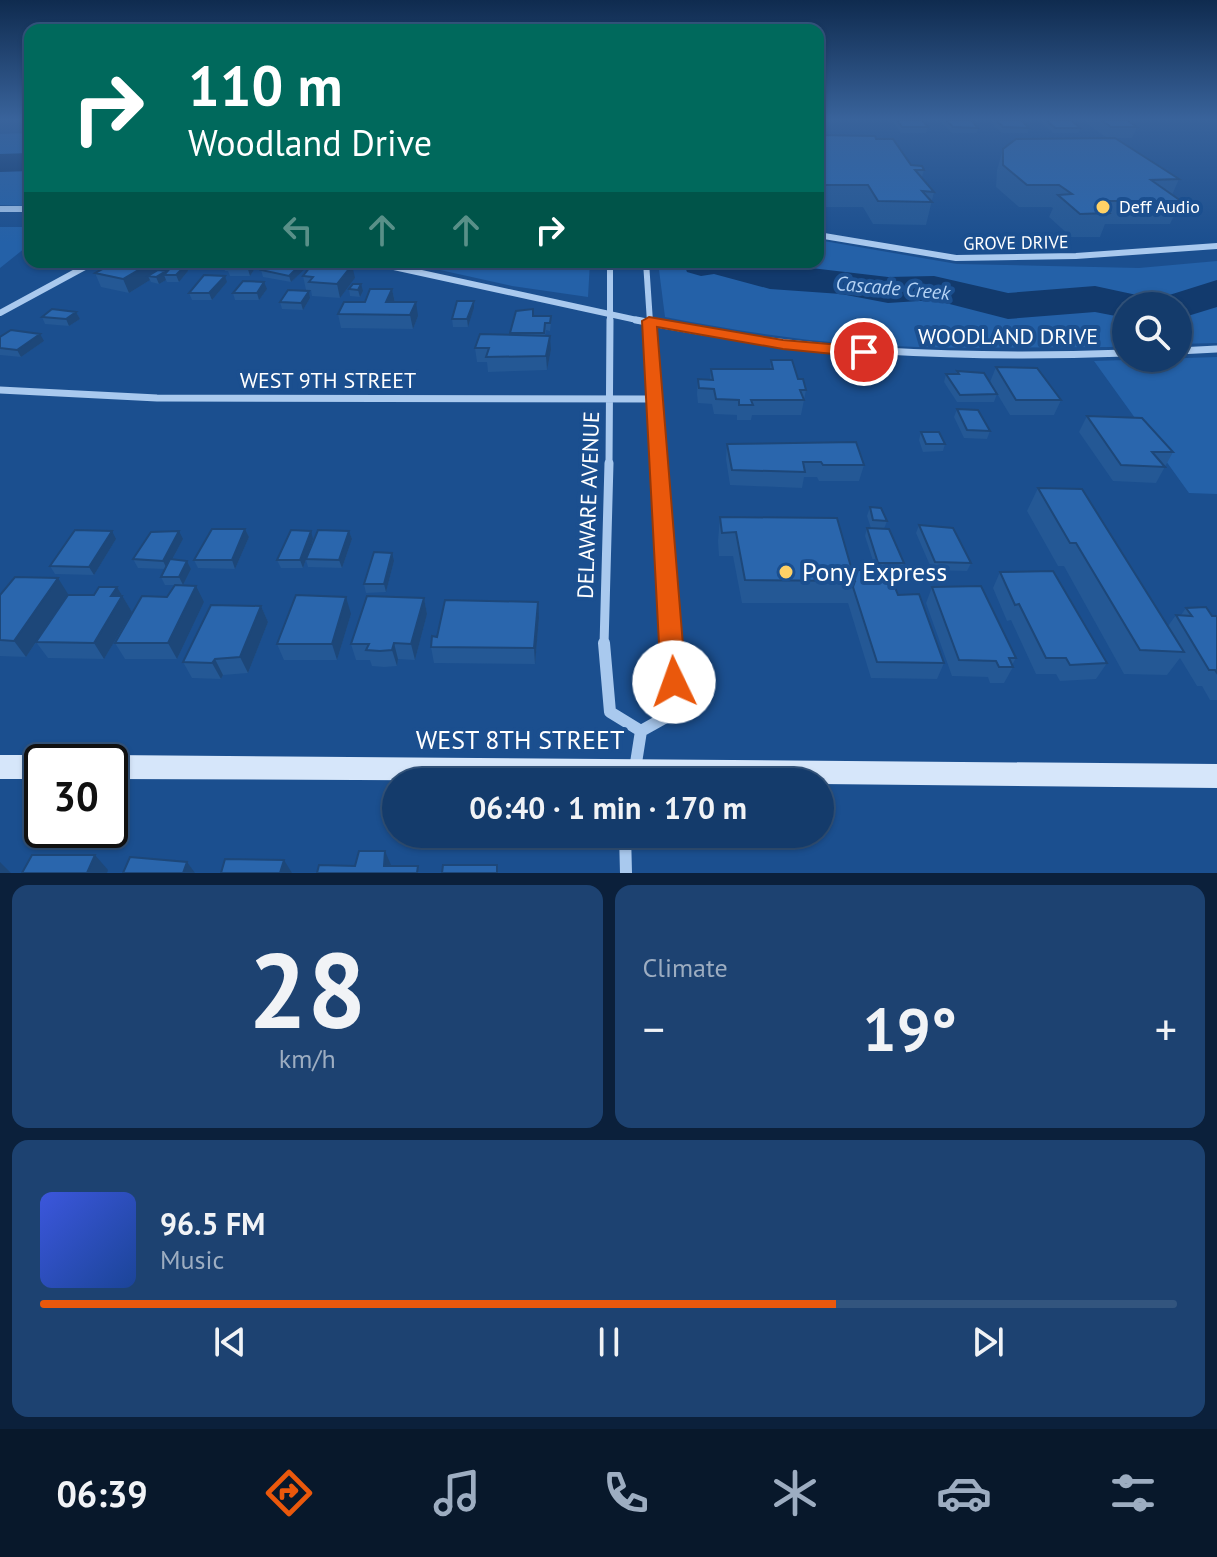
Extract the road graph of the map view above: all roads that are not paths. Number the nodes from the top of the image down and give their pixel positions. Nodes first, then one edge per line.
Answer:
1 (0, 209) edge
2 (24, 209) edge
3 (824, 236) edge
4 (1217, 246) edge
5 (83, 268) edge
6 (400, 268) edge
7 (610, 268) edge
8 (646, 268) edge
9 (609, 312) junction
10 (0, 313) edge
11 (649, 321) junction
12 (1217, 349) edge
13 (1192, 350) edge
14 (1112, 353) edge
15 (0, 390) edge
16 (611, 399) junction
17 (655, 399) junction
18 (641, 731) junction
19 (0, 767) edge
20 (24, 767) edge
21 (128, 767) edge
22 (635, 768) edge
23 (382, 772) edge
24 (834, 776) edge
25 (1217, 776) edge
26 (625, 848) edge
27 (626, 873) edge

1 - 2 street
3 - 4 street, GROVE DRIVE
5 - 10 street
6 - 9 street, WOODLAND DRIVE
7 - 9 street, DELAWARE AVENUE
8 - 11 street
9 - 11 street, WOODLAND DRIVE
9 - 16 street, DELAWARE AVENUE
11 - 14 street, WOODLAND DRIVE
11 - 17 street
12 - 13 street
15 - 16 street, WEST 9TH STREET
16 - 17 street, WEST 9TH STREET
16 - 18 street, DELAWARE AVENUE
17 - 18 street
18 - 22 street
19 - 20 main road
21 - 23 main road, WEST 8TH STREET
24 - 25 main road, WEST 8TH STREET
26 - 27 street

